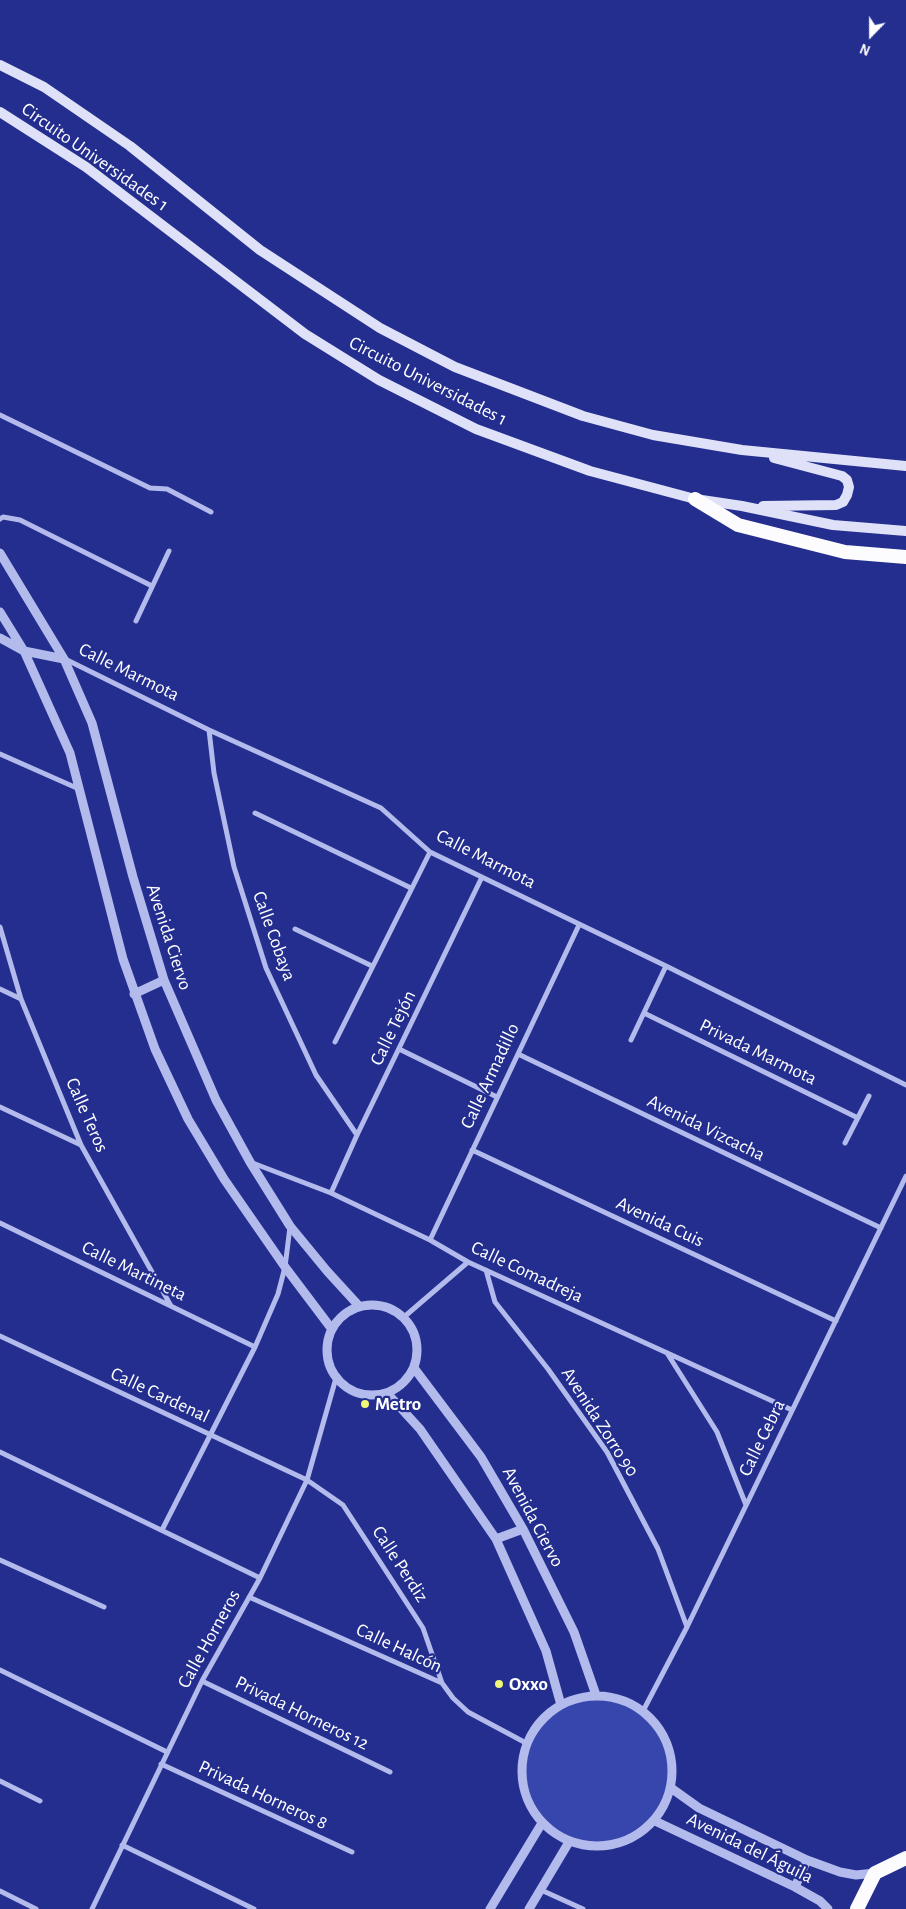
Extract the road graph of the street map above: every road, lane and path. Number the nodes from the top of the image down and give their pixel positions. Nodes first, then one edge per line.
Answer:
1 (0, 65) edge
2 (0, 112) edge
3 (0, 414) edge
4 (742, 450) junction
5 (906, 466) edge
6 (695, 499) junction
7 (742, 506) junction
8 (211, 512) dead end
9 (0, 519) edge
10 (906, 531) edge
11 (169, 551) dead end
12 (0, 554) edge
13 (906, 557) edge
14 (152, 586) junction
15 (0, 612) edge
16 (136, 621) dead end
17 (0, 638) edge
18 (24, 651) junction
19 (64, 659) junction
20 (209, 730) junction
21 (0, 754) edge
22 (79, 789) junction
23 (255, 813) dead end
24 (430, 852) junction
25 (482, 877) junction
26 (411, 888) junction
27 (579, 925) junction
28 (0, 926) edge
29 (295, 929) dead end
30 (372, 966) junction
31 (666, 966) junction
32 (164, 980) junction
33 (0, 989) edge
34 (134, 994) junction
35 (21, 999) junction
36 (644, 1013) junction
37 (631, 1040) dead end
38 (335, 1042) dead end
39 (399, 1049) junction
40 (518, 1054) junction
41 (906, 1085) edge
42 (869, 1096) dead end
43 (497, 1097) junction
44 (0, 1108) edge
45 (858, 1118) junction
46 (357, 1136) junction
47 (845, 1144) dead end
48 (81, 1145) junction
49 (472, 1150) junction
50 (250, 1162) junction
51 (906, 1176) edge
52 (331, 1193) junction
53 (0, 1223) edge
54 (290, 1226) junction
55 (881, 1228) junction
56 (430, 1240) junction
57 (468, 1262) junction
58 (285, 1267) junction
59 (486, 1270) junction
60 (171, 1306) junction
61 (359, 1306) junction
62 (404, 1317) junction
63 (836, 1321) junction
64 (331, 1328) junction
65 (0, 1336) edge
66 (255, 1348) junction
67 (667, 1353) junction
68 (414, 1368) junction
69 (336, 1378) junction
70 (387, 1393) junction
71 (792, 1410) junction
72 (211, 1436) junction
73 (0, 1452) edge
74 (307, 1480) junction
75 (746, 1505) junction
76 (523, 1529) junction
77 (162, 1530) junction
78 (496, 1540) junction
79 (0, 1560) edge
80 (260, 1578) junction
81 (249, 1597) junction
82 (104, 1607) dead end
83 (687, 1627) junction
84 (0, 1670) edge
85 (202, 1681) junction
86 (442, 1683) junction
87 (596, 1696) junction
88 (561, 1704) junction
89 (643, 1711) junction
90 (526, 1743) junction
91 (168, 1752) junction
92 (162, 1764) junction
93 (390, 1772) dead end
94 (0, 1781) edge
95 (671, 1788) junction
96 (40, 1801) dead end
97 (655, 1821) junction
98 (542, 1823) junction
99 (569, 1842) junction
100 (122, 1846) junction
101 (352, 1852) dead end
102 (906, 1858) edge
103 (807, 1860) junction
104 (875, 1873) junction
105 (795, 1887) junction
106 (541, 1890) junction
107 (0, 1891) edge
108 (36, 1909) edge
109 (92, 1909) edge
110 (254, 1909) edge
111 (490, 1909) edge
112 (529, 1909) edge
113 (582, 1909) edge
114 (828, 1909) edge
115 (857, 1909) edge

1 - 4 main road, Circuito Universidades 1
2 - 6 main road, Circuito Universidades 1
3 - 8 street
4 - 5 main road, Circuito Universidades 1
4 - 7 main road
6 - 7 main road, Circuito Universidades 1
6 - 13 highway
7 - 10 main road, Circuito Universidades 1
9 - 14 street
11 - 14 street
12 - 19 street, Avenida Ciervo
14 - 16 street
15 - 18 street
17 - 18 street, Calle Marmota
18 - 19 street, Calle Marmota
18 - 22 street
19 - 20 street, Calle Marmota
19 - 32 street, Avenida Ciervo
20 - 24 street, Calle Marmota
20 - 46 street, Calle Cobaya
21 - 22 street
22 - 34 street
23 - 26 street
24 - 25 street, Calle Marmota
24 - 26 street
25 - 27 street, Calle Marmota
25 - 39 street, Calle Tejón
26 - 30 street
27 - 31 street, Calle Marmota
27 - 40 street, Calle Armadillo
28 - 35 street, Calle Teros
29 - 30 street
30 - 38 street
31 - 36 street
31 - 41 street, Calle Marmota
32 - 34 street
32 - 50 street, Avenida Ciervo
33 - 35 street
34 - 58 street
35 - 48 street, Calle Teros
36 - 37 street
36 - 45 street, Privada Marmota
39 - 43 street
39 - 46 street, Calle Tejón
40 - 43 street, Calle Armadillo
40 - 55 street, Avenida Vizcacha
42 - 45 street
43 - 49 street, Calle Armadillo
44 - 48 street
45 - 47 street
46 - 52 street, Calle Tejón
48 - 60 street, Calle Teros
49 - 56 street, Calle Armadillo
49 - 63 street, Avenida Cuis
50 - 52 street, Calle Comadreja
50 - 54 street, Avenida Ciervo
51 - 55 street, Calle Cebra
52 - 56 street, Calle Comadreja
53 - 60 street, Calle Martineta
54 - 58 street
54 - 61 street, Avenida Ciervo
55 - 63 street, Calle Cebra
56 - 57 street, Calle Comadreja
57 - 59 street, Calle Comadreja
57 - 62 street
58 - 64 street
58 - 66 street
59 - 67 street, Calle Comadreja
59 - 83 street, Avenida Zorro 90
60 - 66 street, Calle Martineta
61 - 62 street
61 - 64 street
62 - 68 street
63 - 71 street, Calle Cebra
64 - 69 street
65 - 72 street, Calle Cardenal
66 - 72 street
67 - 71 street, Calle Comadreja
67 - 75 street
68 - 70 street
68 - 76 street, Avenida Ciervo
69 - 70 street
69 - 74 street, Calle Horneros
70 - 78 street
71 - 75 street, Calle Cebra
72 - 74 street, Calle Cardenal
72 - 77 street
73 - 77 street
74 - 80 street, Calle Horneros
74 - 86 street, Calle Perdiz
75 - 83 street, Calle Cebra
76 - 78 street
76 - 87 street, Avenida Ciervo
77 - 80 street
78 - 88 street
79 - 82 street
80 - 81 street, Calle Horneros
81 - 85 street, Calle Horneros
81 - 86 street, Calle Halcón
83 - 89 street, Calle Cebra
84 - 91 street
85 - 91 street, Calle Horneros
85 - 93 street, Privada Horneros 12
86 - 90 street, Calle Halcón
87 - 88 street
87 - 89 street
88 - 90 street
89 - 95 street
90 - 98 street
91 - 92 street, Calle Horneros
92 - 100 street, Calle Horneros
92 - 101 street, Privada Horneros 8
94 - 96 street
95 - 97 street
95 - 103 street, Avenida del Águila
97 - 99 street
97 - 105 street, Avenida del Águila
98 - 99 street
98 - 111 street
99 - 106 street
100 - 109 street, Calle Horneros
100 - 110 street
102 - 104 highway
103 - 104 street, Avenida del Águila
103 - 105 street
104 - 115 highway
105 - 114 street, Avenida del Águila
106 - 112 street
106 - 113 street
107 - 108 street

